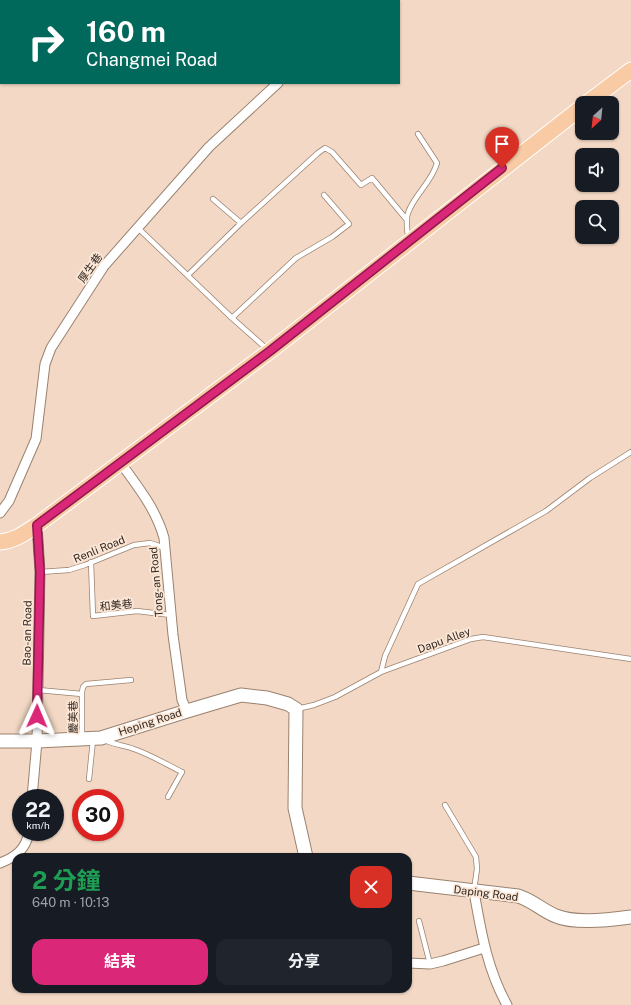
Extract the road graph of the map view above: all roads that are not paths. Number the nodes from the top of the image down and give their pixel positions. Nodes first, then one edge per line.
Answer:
1 (631, 70) edge
2 (277, 84) edge
3 (596, 96) edge
4 (575, 112) edge
5 (418, 134) dead end
6 (324, 195) dead end
7 (213, 199) dead end
8 (407, 220) junction
9 (241, 222) junction
10 (138, 228) junction
11 (409, 242) junction
12 (188, 275) junction
13 (232, 318) junction
14 (270, 351) junction
15 (631, 452) edge
16 (120, 462) junction
17 (0, 513) edge
18 (37, 525) junction
19 (0, 542) edge
20 (165, 548) junction
21 (91, 562) junction
22 (40, 572) junction
23 (171, 615) junction
24 (631, 659) edge
25 (381, 672) junction
26 (130, 680) dead end
27 (38, 690) junction
28 (82, 694) junction
29 (296, 709) junction
30 (187, 711) junction
31 (92, 739) junction
32 (37, 741) junction
33 (0, 742) edge
34 (89, 779) dead end
35 (33, 789) edge
36 (168, 797) dead end
37 (445, 805) dead end
38 (27, 841) edge
39 (20, 853) edge
40 (305, 853) edge
41 (12, 859) edge
42 (0, 863) edge
43 (412, 884) edge
44 (474, 892) junction
45 (631, 917) edge
46 (419, 921) dead end
47 (484, 948) junction
48 (412, 963) edge
49 (430, 964) junction
50 (507, 1005) edge

1 - 3 main road
2 - 10 street, 厚生巷
4 - 11 main road
5 - 8 lane
6 - 13 lane
7 - 9 lane
8 - 9 lane
8 - 11 lane
9 - 12 lane
10 - 12 lane
10 - 17 street, 厚生巷
11 - 14 main road
12 - 13 lane
13 - 14 lane
14 - 16 main road
15 - 25 lane
16 - 18 main road
16 - 20 street, Tong-an Road
18 - 19 main road
18 - 22 street, Bao-an Road
20 - 21 lane, Renli Road
20 - 23 street, Tong-an Road
21 - 22 lane, Renli Road
21 - 23 lane, 和美巷
22 - 27 street, Bao-an Road
23 - 30 street, Tong-an Road
24 - 25 lane, Dapu Alley
25 - 29 lane, Dapu Alley
26 - 28 lane, 慶美巷
27 - 28 lane, 慶美巷
27 - 32 street, Bao-an Road
28 - 31 lane, 慶美巷
29 - 30 street, Heping Road
29 - 40 street
30 - 31 street, Heping Road
31 - 32 street, Heping Road
31 - 34 lane, 慶美巷
31 - 36 lane
32 - 33 street, Heping Road
32 - 35 street, Bao-an Road
37 - 44 lane
38 - 39 street
41 - 42 street
43 - 44 street, Daping Road
44 - 45 street, Daping Road
44 - 47 street
46 - 49 lane
47 - 49 street
47 - 50 street
48 - 49 street

